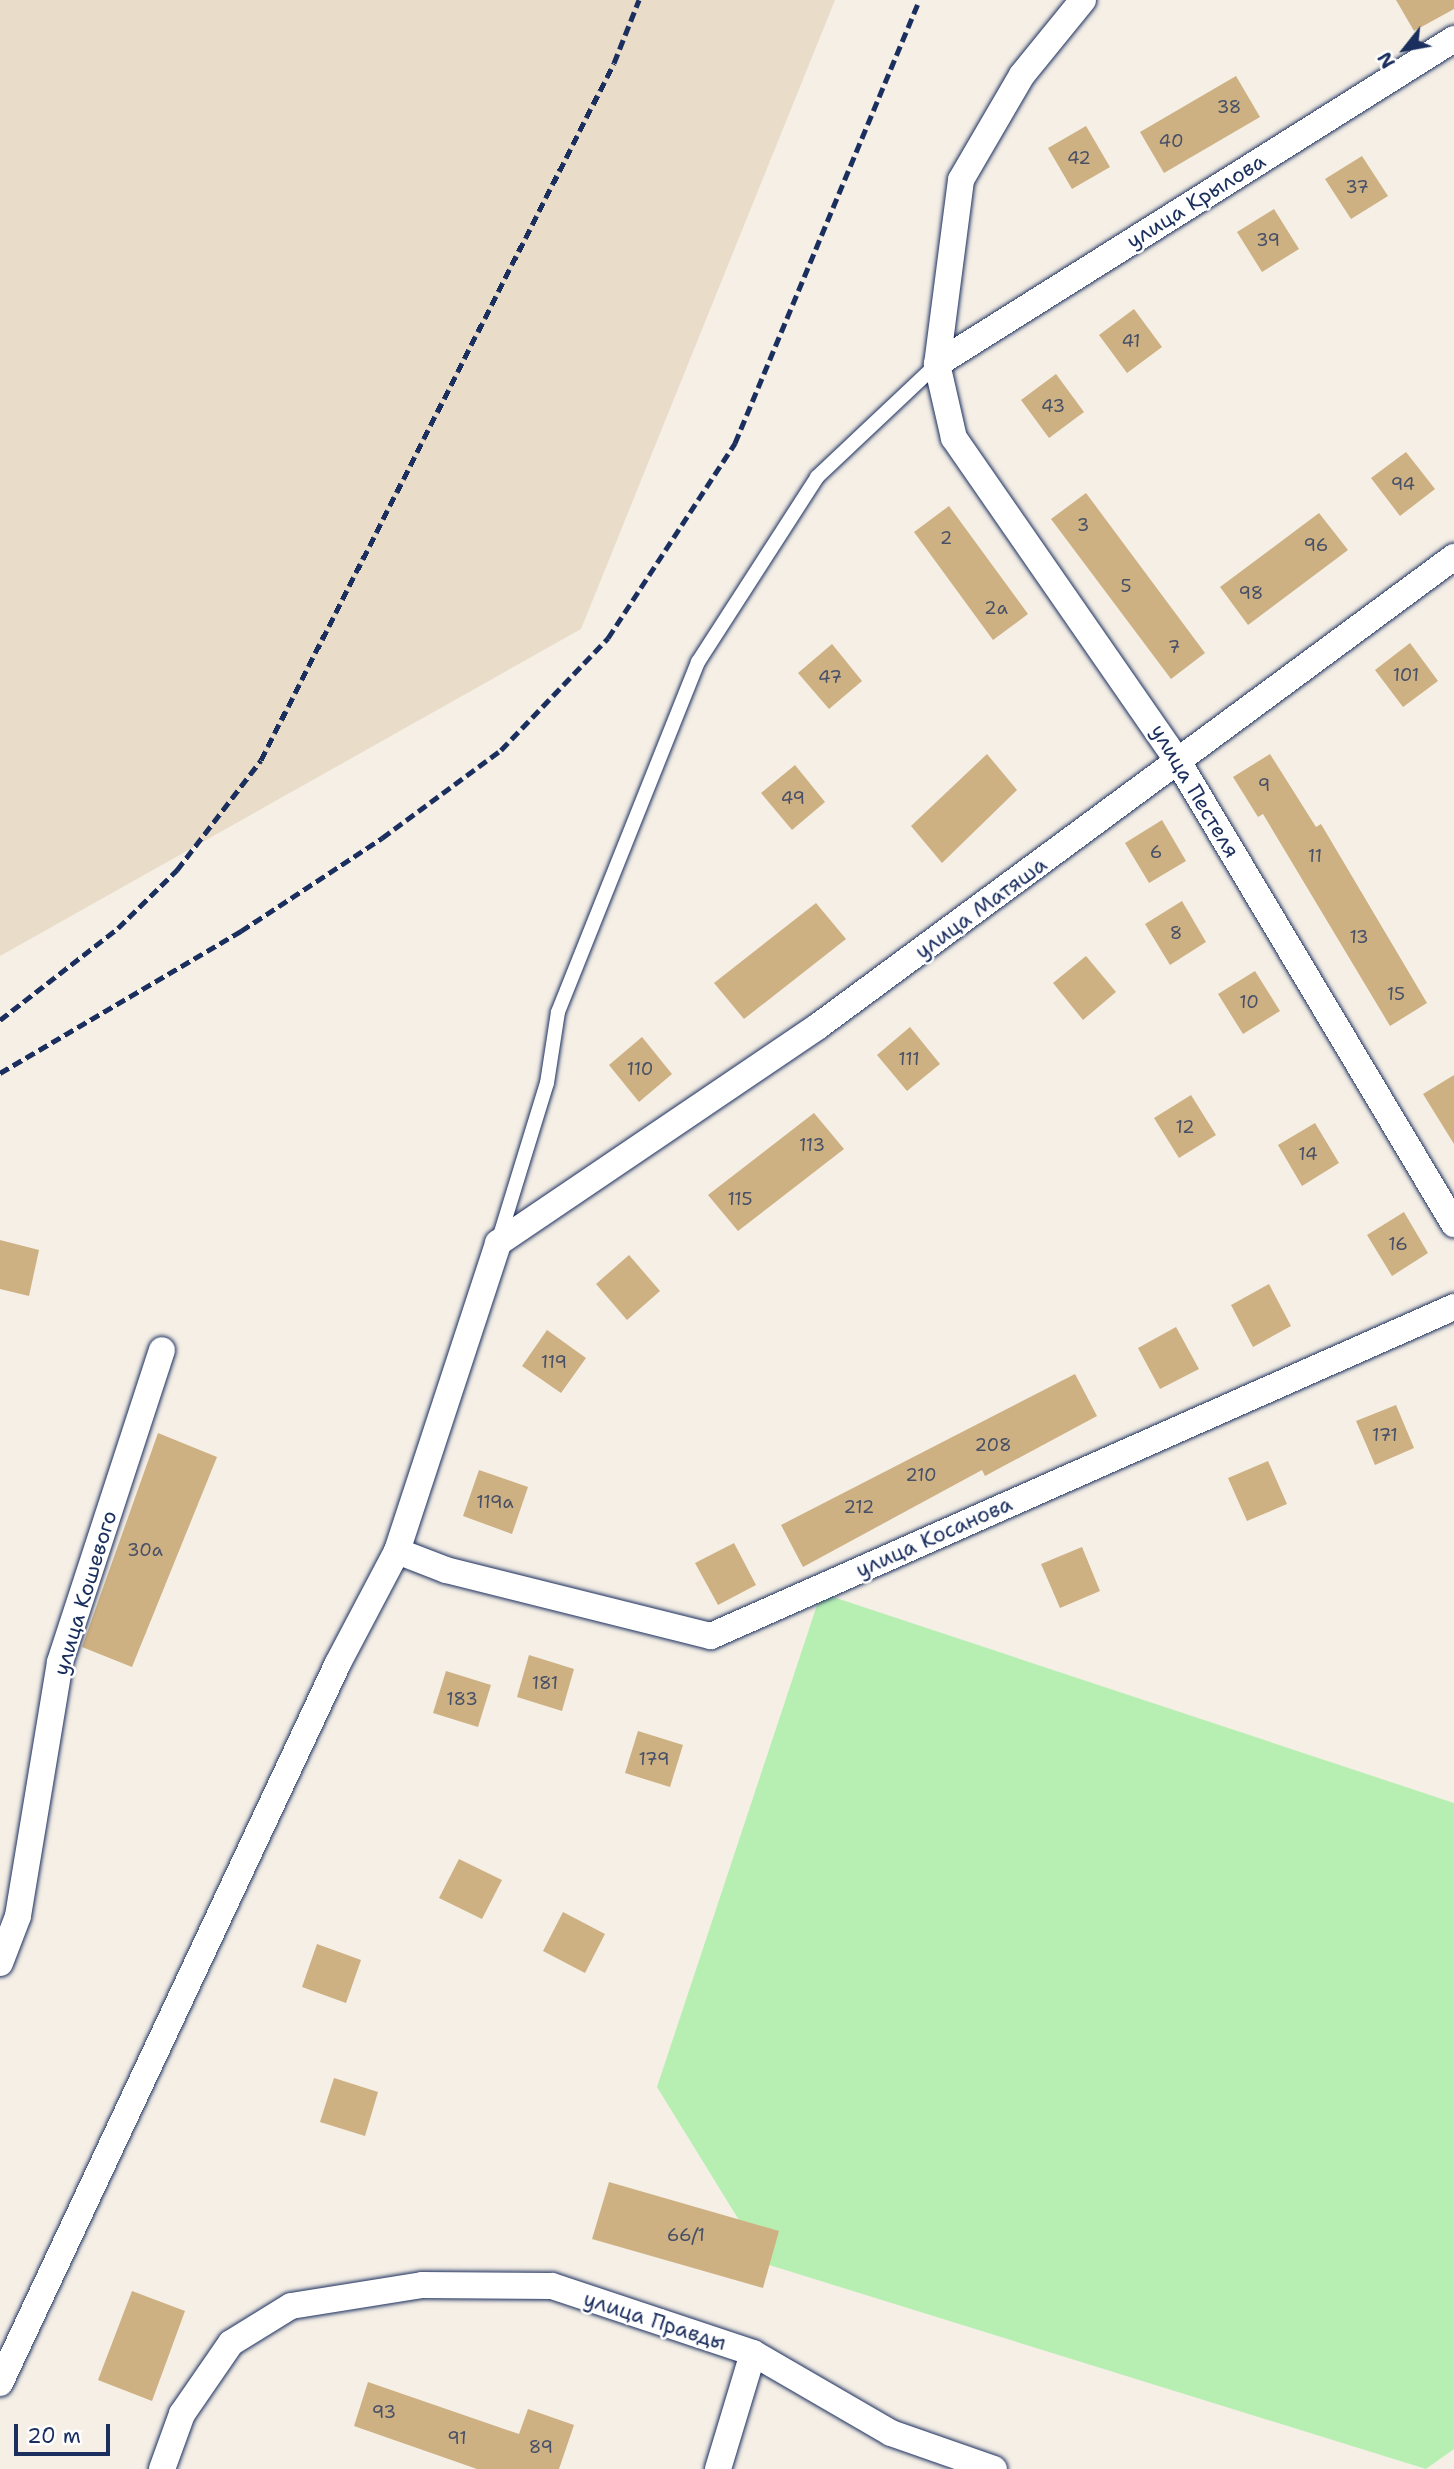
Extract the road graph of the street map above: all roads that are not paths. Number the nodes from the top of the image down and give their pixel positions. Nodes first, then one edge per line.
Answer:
1 (1083, 0) edge
2 (1454, 39) edge
3 (937, 364) junction
4 (1454, 557) edge
5 (1179, 763) junction
6 (1454, 1224) edge
7 (498, 1243) junction
8 (1454, 1307) edge
9 (162, 1350) dead end
10 (397, 1550) junction
11 (0, 1963) edge
12 (752, 2353) junction
13 (0, 2383) edge
14 (162, 2469) edge
15 (718, 2469) edge
16 (994, 2469) edge

1 - 3 street
2 - 3 street, улица Крылова
3 - 5 street, улица Пестеля
3 - 7 lane
4 - 5 street, улица Матяша
5 - 6 street, улица Пестеля
5 - 7 street, улица Матяша
7 - 10 street
8 - 10 street, улица Косанова
9 - 11 street, улица Кошевого
10 - 13 street
12 - 14 street, улица Правды
12 - 15 street
12 - 16 street, улица Правды

